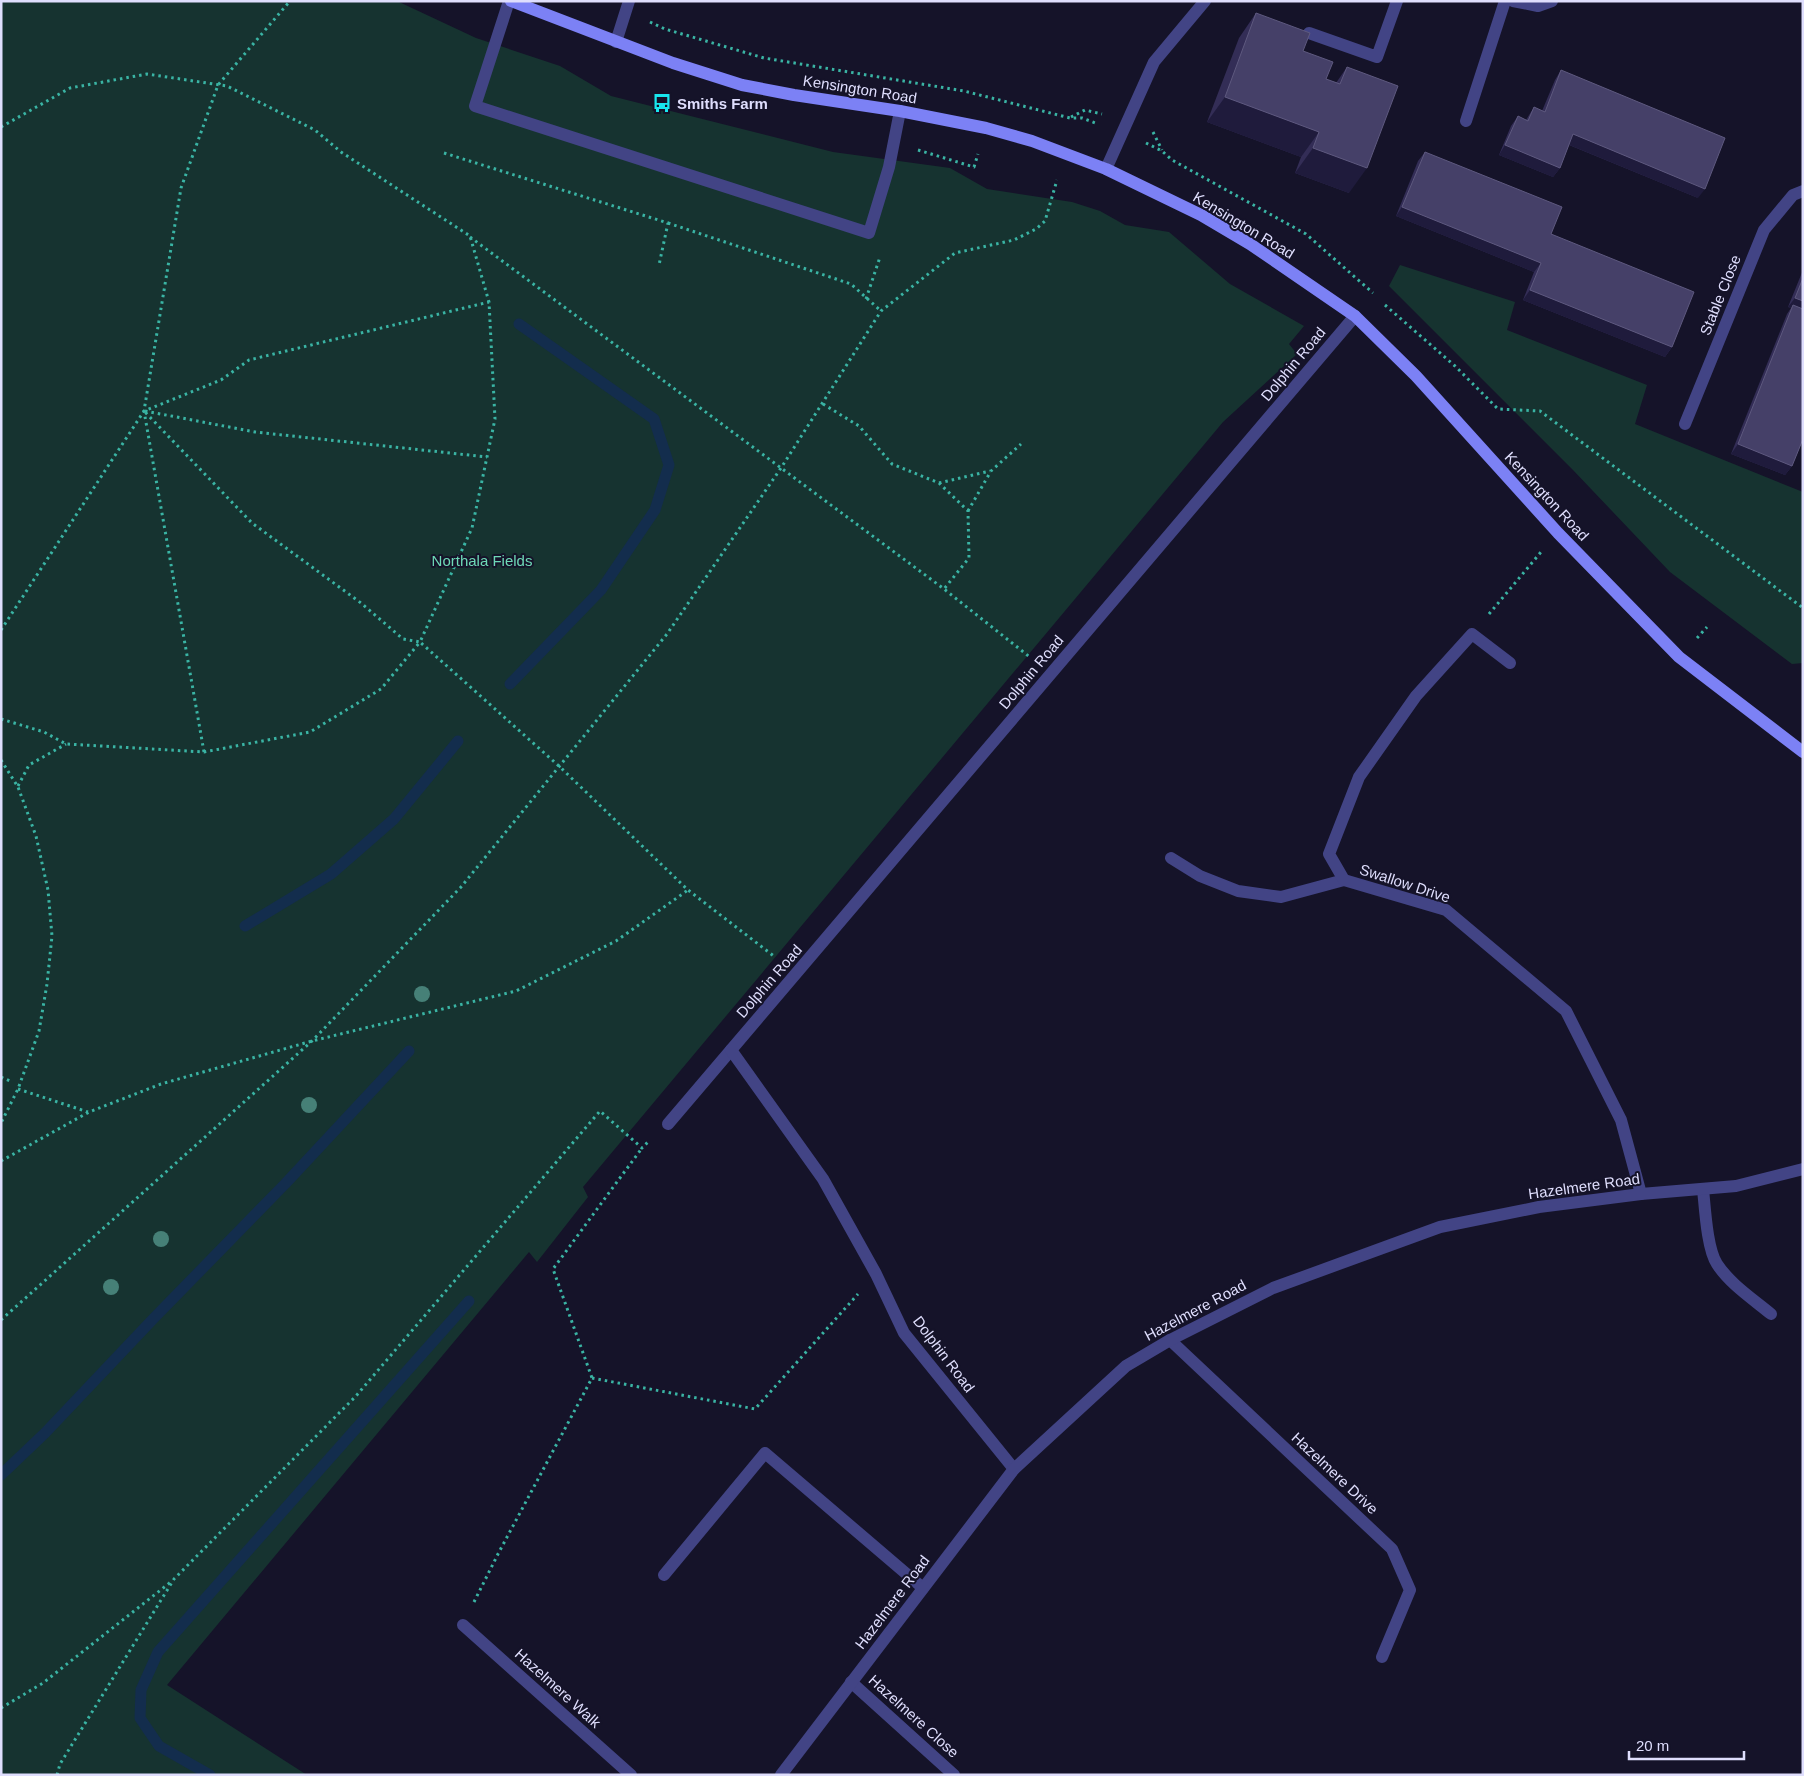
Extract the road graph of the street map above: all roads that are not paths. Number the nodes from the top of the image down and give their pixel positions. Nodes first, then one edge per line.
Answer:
1 (510, 1) edge
2 (629, 1) edge
3 (1205, 1) edge
4 (1397, 1) edge
5 (1504, 1) edge
6 (1513, 1) edge
7 (1552, 1) edge
8 (1309, 33) edge
9 (616, 42) junction
10 (900, 111) junction
11 (1466, 121) dead end
12 (1106, 169) junction
13 (1803, 191) edge
14 (1356, 316) junction
15 (1685, 424) dead end
16 (1510, 663) dead end
17 (1803, 752) edge
18 (1171, 858) dead end
19 (1344, 880) junction
20 (731, 1050) junction
21 (668, 1124) road end
22 (1803, 1169) edge
23 (1703, 1189) junction
24 (1641, 1194) junction
25 (1771, 1314) dead end
26 (1170, 1340) junction
27 (1014, 1469) junction
28 (664, 1575) dead end
29 (924, 1588) junction
30 (463, 1625) road end
31 (1382, 1657) dead end
32 (851, 1682) junction
33 (631, 1775) edge
34 (781, 1775) edge
35 (954, 1775) edge

1 - 9 street, Kensington Road
1 - 10 street
2 - 9 street
3 - 12 street
4 - 8 street
5 - 11 street
6 - 7 street
9 - 10 street, Kensington Road
10 - 12 street, Kensington Road
12 - 14 street, Kensington Road
13 - 15 street, Stable Close
14 - 17 street, Kensington Road
14 - 20 street, Dolphin Road
16 - 19 street, Swallow Drive
18 - 19 street
19 - 24 street, Swallow Drive
20 - 21 street, Dolphin Road
20 - 27 street, Dolphin Road
22 - 23 street, Hazelmere Road
23 - 24 street, Hazelmere Road
23 - 25 street
24 - 26 street, Hazelmere Road
26 - 27 street, Hazelmere Road
26 - 31 street, Hazelmere Drive
27 - 29 street, Hazelmere Road
28 - 29 street
29 - 32 street, Hazelmere Road
30 - 33 street, Hazelmere Walk
32 - 34 street, Hazelmere Road
32 - 35 street, Hazelmere Close

